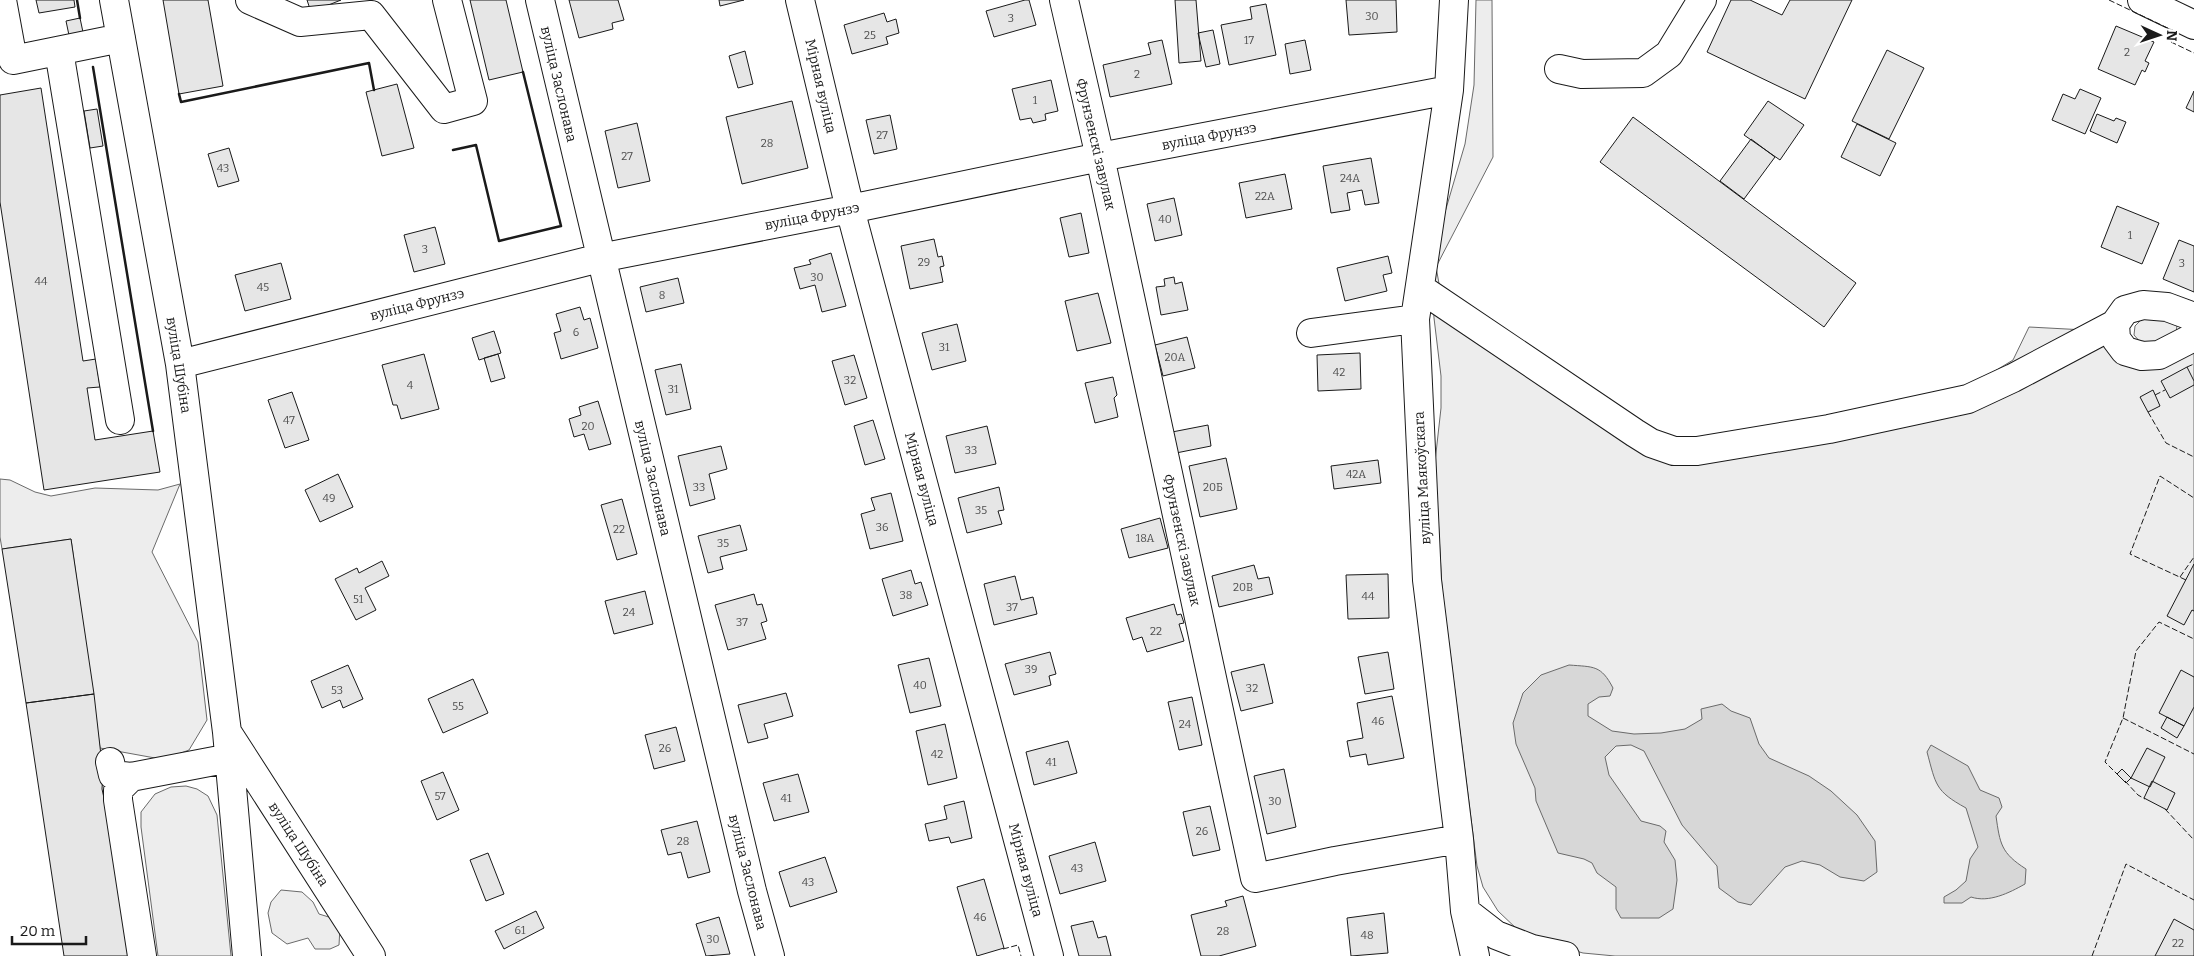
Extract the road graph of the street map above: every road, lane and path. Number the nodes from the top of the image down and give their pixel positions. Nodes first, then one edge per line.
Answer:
1 (2, 0) edge
2 (114, 0) edge
3 (250, 0) edge
4 (448, 0) edge
5 (540, 0) edge
6 (800, 0) edge
7 (1064, 0) edge
8 (1454, 0) edge
9 (1702, 0) edge
10 (2142, 0) edge
11 (369, 7) edge
12 (2194, 25) edge
13 (121, 38) junction
14 (59, 51) junction
15 (1559, 69) dead end
16 (1449, 90) junction
17 (1100, 157) junction
18 (850, 209) junction
19 (600, 258) junction
20 (1420, 288) junction
21 (2194, 317) edge
22 (1415, 319) junction
23 (2115, 324) junction
24 (1311, 333) dead end
25 (2194, 337) edge
26 (180, 364) junction
27 (120, 420) dead end
28 (228, 745) junction
29 (1459, 839) junction
30 (1465, 911) junction
31 (142, 956) edge
32 (247, 956) edge
33 (371, 956) edge
34 (770, 956) edge
35 (1048, 956) edge
36 (1475, 956) edge
37 (1565, 956) edge

1 - 14 street
2 - 13 street, вуліца Шубіна
3 - 11 street
4 - 11 street
5 - 19 street, вуліца Заслонава
6 - 18 street, Мірная вуліца
7 - 17 street, Фрунзенскі завулак
8 - 16 street, вуліца Маякоўскага
9 - 15 street
10 - 12 street
13 - 14 street
13 - 26 street, вуліца Шубіна
14 - 27 street
16 - 17 street, вуліца Фрунзэ
16 - 20 street, вуліца Маякоўскага
17 - 18 street, вуліца Фрунзэ
17 - 29 street, Фрунзенскі завулак
18 - 19 street, вуліца Фрунзэ
18 - 35 street, Мірная вуліца
19 - 26 street, вуліца Фрунзэ
19 - 34 street, вуліца Заслонава
20 - 22 street, вуліца Маякоўскага
20 - 23 street
21 - 23 street
22 - 24 street
22 - 29 street, вуліца Маякоўскага
23 - 25 street
26 - 28 street, вуліца Шубіна
28 - 31 street
28 - 32 street, вуліца Шубіна
28 - 33 street, вуліца Шубіна
29 - 30 street, вуліца Маякоўскага
30 - 36 street, вуліца Маякоўскага
30 - 37 street

